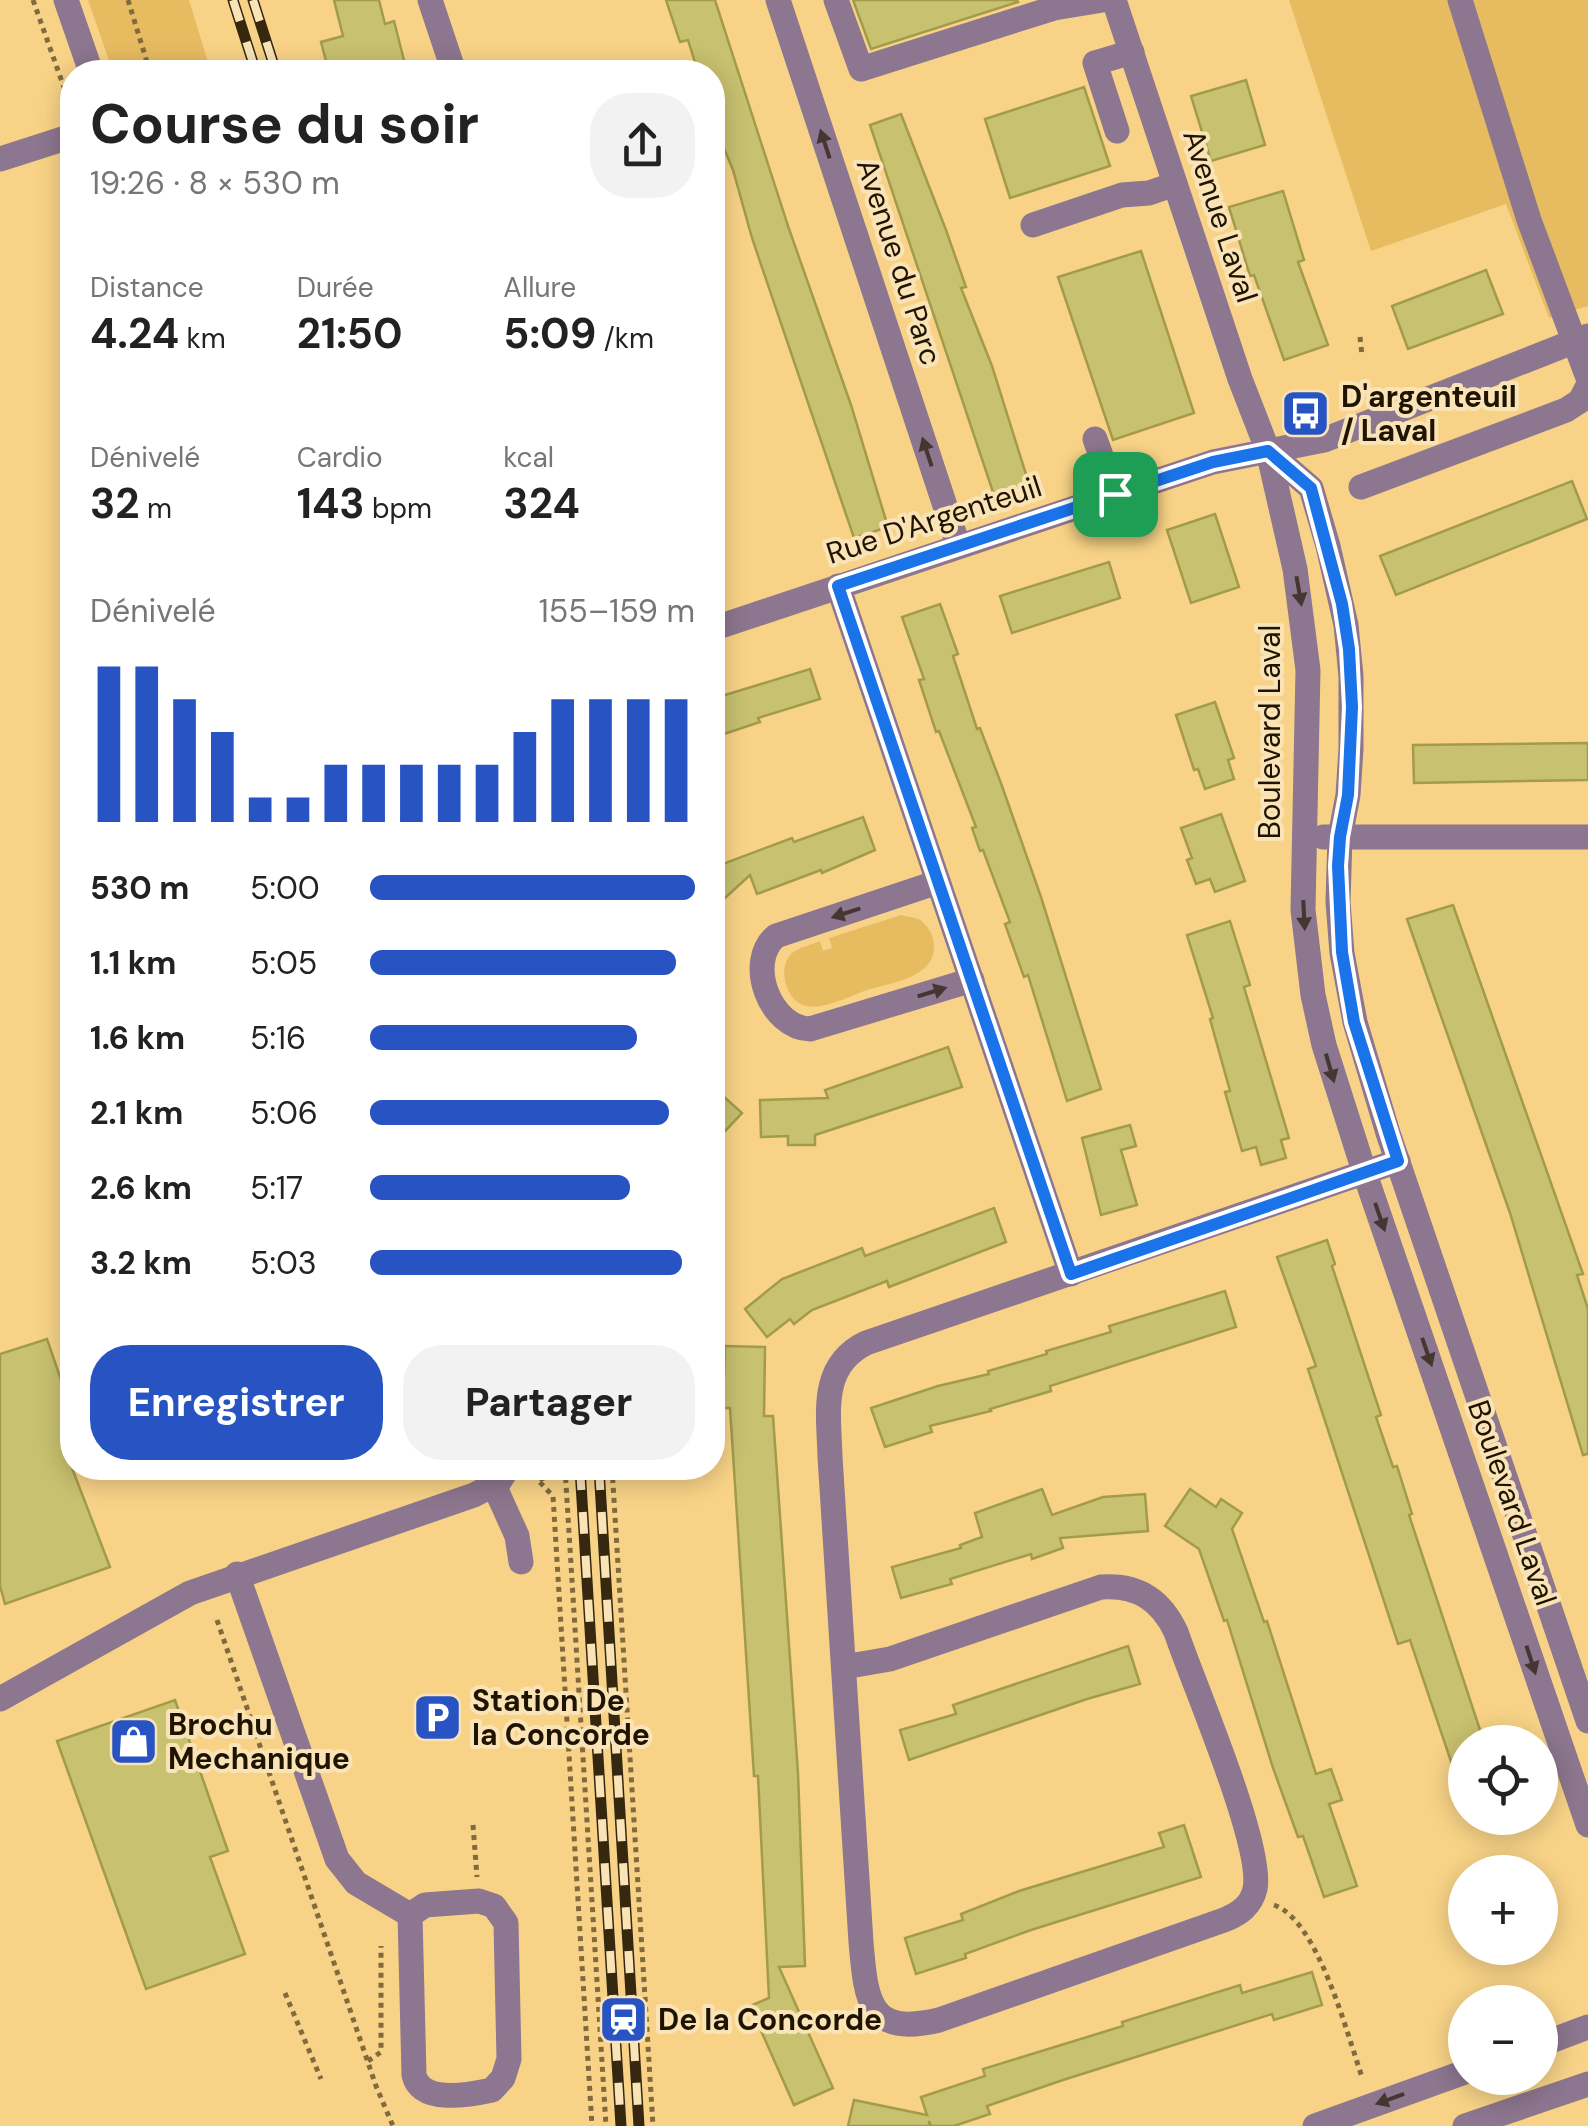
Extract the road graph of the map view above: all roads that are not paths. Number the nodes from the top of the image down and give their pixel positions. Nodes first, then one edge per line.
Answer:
1 (66, 0) edge
2 (430, 0) edge
3 (779, 0) edge
4 (836, 0) edge
5 (1103, 0) edge
6 (1114, 0) edge
7 (1460, 0) edge
8 (1021, 8) edge
9 (1132, 52) junction
10 (87, 60) edge
11 (450, 60) edge
12 (1117, 131) dead end
13 (60, 140) edge
14 (0, 159) edge
15 (1176, 184) junction
16 (1033, 225) dead end
17 (1581, 339) edge
18 (1588, 382) edge
19 (1095, 439) dead end
20 (1268, 451) junction
21 (1361, 487) dead end
22 (1115, 494) junction
23 (958, 545) junction
24 (838, 586) junction
25 (725, 625) edge
26 (1304, 836) junction
27 (1340, 837) junction
28 (1588, 837) edge
29 (938, 882) junction
30 (972, 980) junction
31 (1398, 1161) junction
32 (1364, 1174) junction
33 (1071, 1274) junction
34 (490, 1480) edge
35 (502, 1480) edge
36 (520, 1562) dead end
37 (237, 1574) junction
38 (844, 1667) junction
39 (0, 1698) edge
40 (1588, 1721) edge
41 (1588, 1826) edge
42 (410, 1914) junction
43 (1588, 2027) edge
44 (1558, 2038) edge
45 (1448, 2078) edge
46 (1588, 2084) edge
47 (1501, 2120) edge
48 (1315, 2126) edge
49 (1465, 2126) edge

1 - 10 street
2 - 11 street
23 -> 3 street, Avenue du Parc
4 - 8 street
5 - 8 street
6 - 9 street, Avenue Laval
7 - 17 street
9 - 12 street
9 - 15 street, Avenue Laval
13 - 14 street
15 - 16 street
15 - 20 street, Avenue Laval
17 - 18 street
17 - 20 street, Rue D'Argenteuil
18 - 21 street
19 - 22 street
20 - 22 street, Rue D'Argenteuil
20 -> 26 street, Boulevard Laval
20 - 27 street, Boulevard Laval
22 - 23 street, Rue D'Argenteuil
23 - 24 street, Rue D'Argenteuil
24 - 25 street, Rue D'Argenteuil
24 - 29 street
26 - 27 street
26 -> 32 street, Boulevard Laval
27 - 28 street
27 - 31 street, Boulevard Laval
29 - 30 street
29 -> 30 street
30 - 33 street
31 - 32 street
31 - 40 street, Boulevard Laval
32 - 33 street
32 -> 41 street, Boulevard Laval
33 - 38 street
34 - 37 street
35 - 36 street
37 - 39 street
37 - 42 street
38 - 38 street
42 - 42 street
43 - 44 street
45 -> 48 street
46 - 47 street
47 - 49 street

